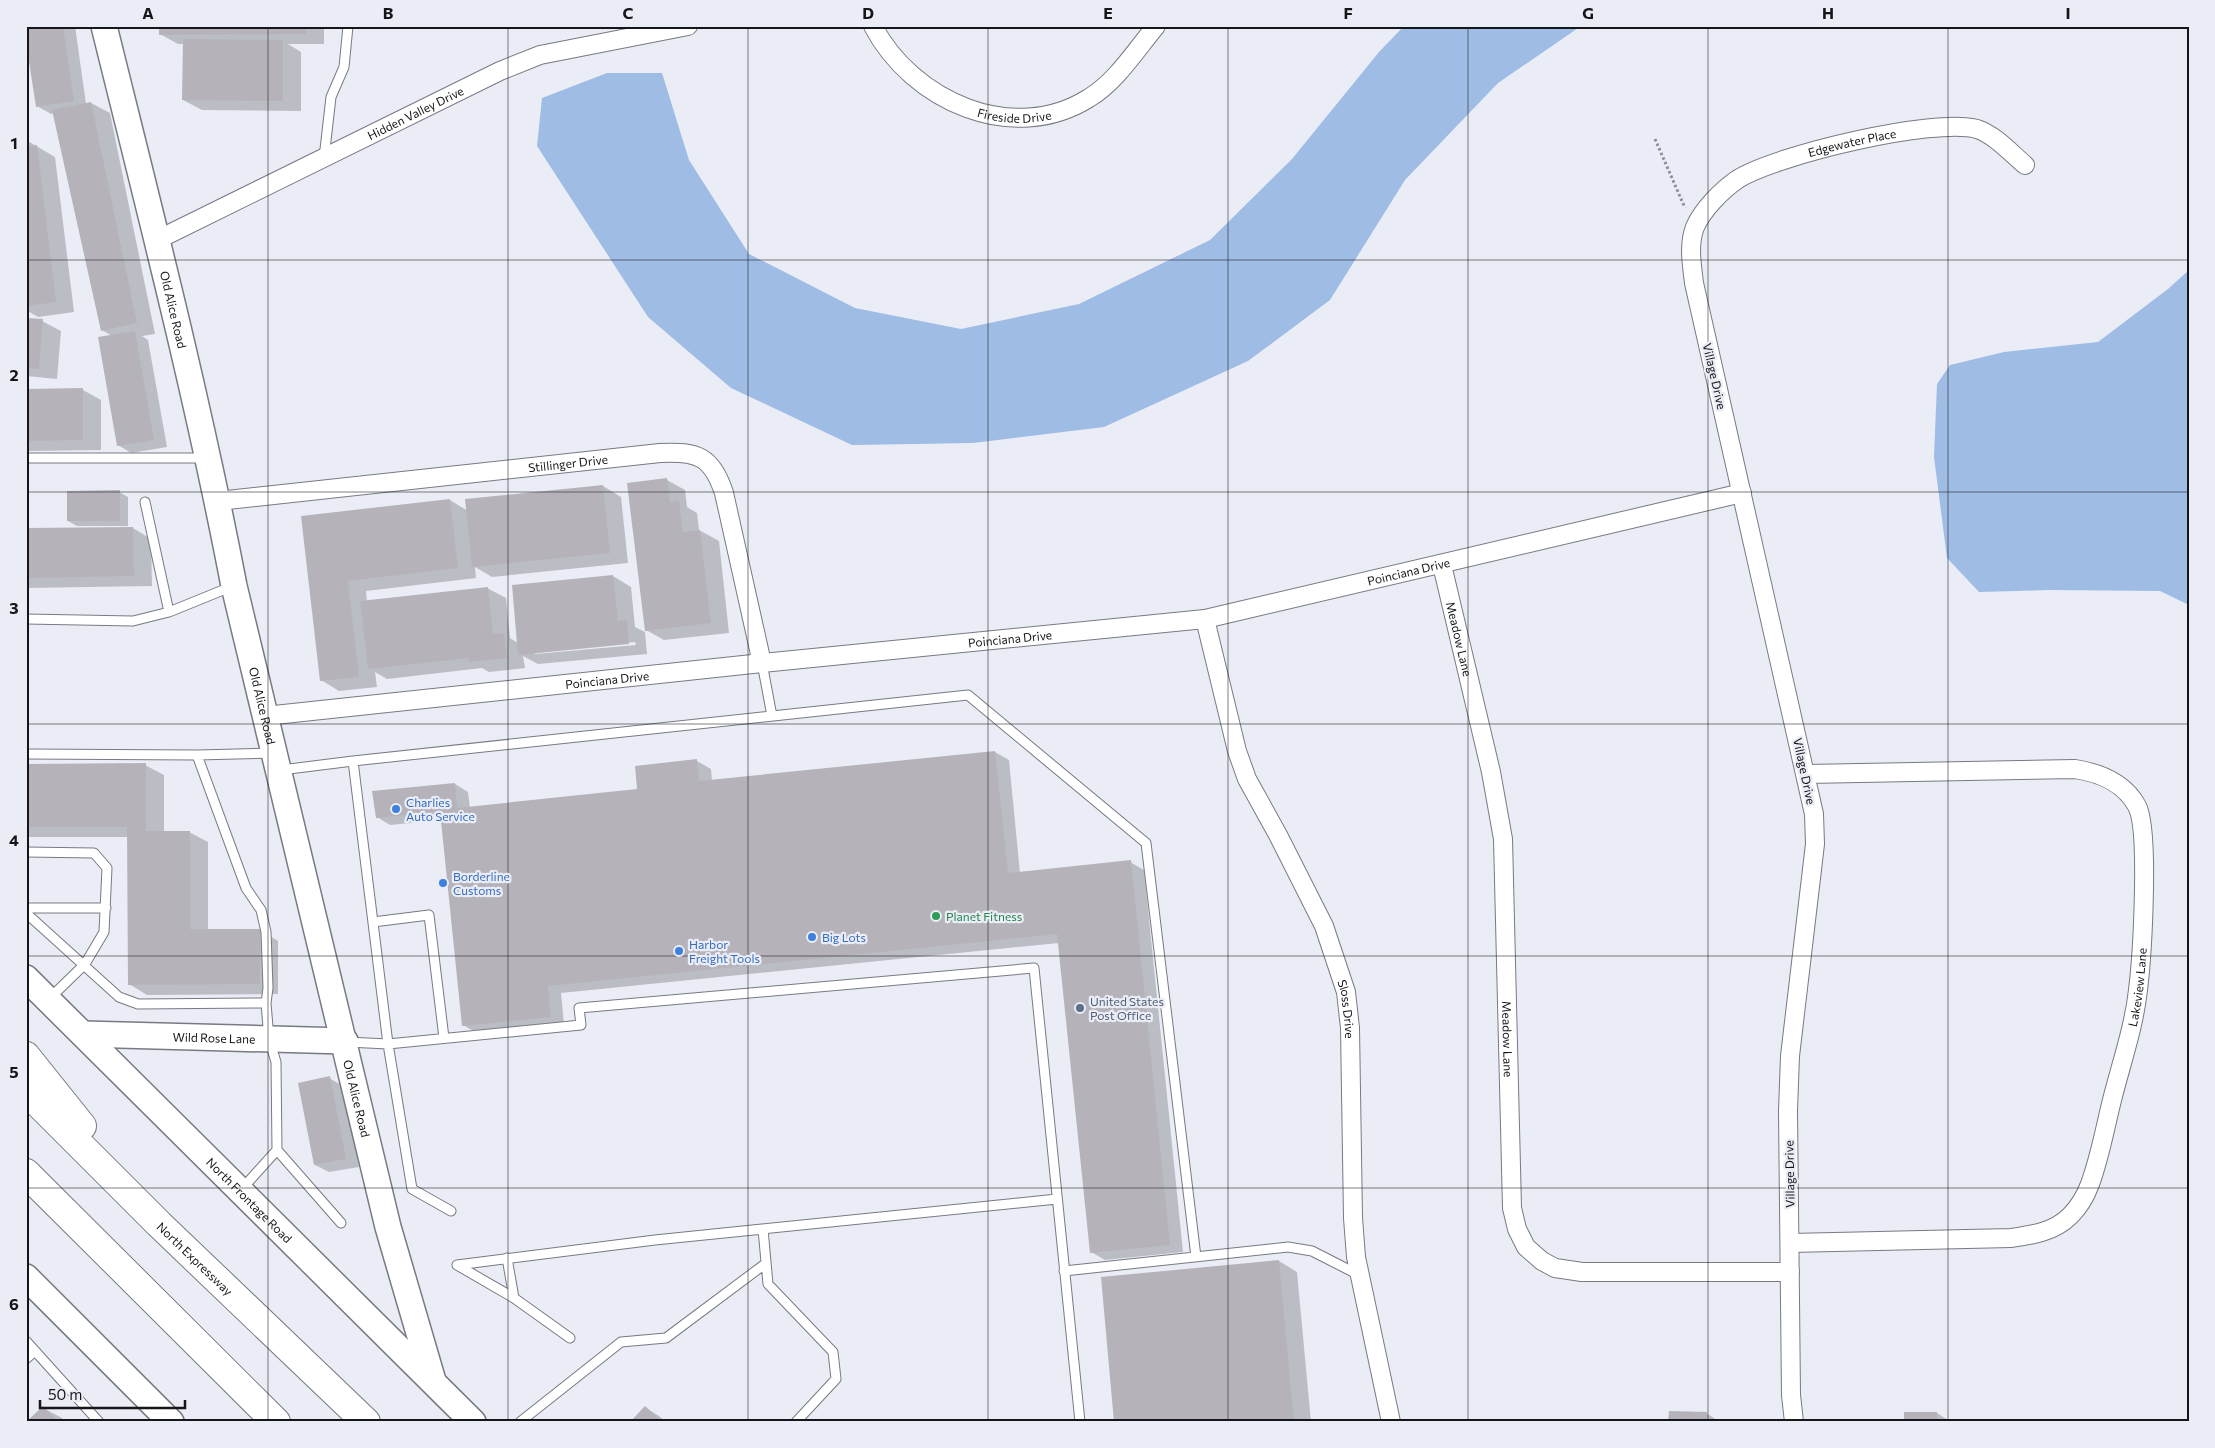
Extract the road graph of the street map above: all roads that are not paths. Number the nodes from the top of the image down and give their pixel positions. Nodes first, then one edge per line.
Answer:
1 (104, 26) edge
2 (348, 26) edge
3 (688, 26) edge
4 (874, 26) edge
5 (1156, 26) edge
6 (324, 158) junction
7 (2025, 165) dead end
8 (1695, 229) joint
9 (157, 240) junction
10 (26, 458) edge
11 (208, 458) junction
12 (1742, 493) junction
13 (218, 501) junction
14 (145, 502) dead end
15 (1442, 565) junction
16 (234, 586) junction
17 (170, 612) junction
18 (1205, 619) junction
19 (26, 620) edge
20 (762, 663) junction
21 (265, 716) junction
22 (772, 716) junction
23 (26, 754) edge
24 (197, 755) junction
25 (276, 761) junction
26 (353, 761) junction
27 (1806, 774) junction
28 (26, 852) edge
29 (26, 908) edge
30 (106, 908) junction
31 (26, 912) edge
32 (373, 922) junction
33 (85, 964) junction
34 (26, 978) edge
35 (48, 1000) junction
36 (266, 1003) junction
37 (83, 1034) junction
38 (444, 1038) junction
39 (269, 1039) junction
40 (345, 1041) junction
41 (388, 1044) junction
42 (26, 1056) edge
43 (26, 1091) edge
44 (277, 1150) junction
45 (26, 1172) edge
46 (241, 1190) junction
47 (26, 1191) edge
48 (1057, 1199) junction
49 (451, 1211) dead end
50 (341, 1223) dead end
51 (159, 1224) junction
52 (763, 1229) junction
53 (1790, 1243) junction
54 (101, 1247) junction
55 (1196, 1257) junction
56 (507, 1258) junction
57 (765, 1264) junction
58 (1064, 1270) junction
59 (1790, 1272) junction
60 (1360, 1275) junction
61 (26, 1276) edge
62 (514, 1298) junction
63 (570, 1338) dead end
64 (26, 1341) edge
65 (35, 1351) junction
66 (26, 1359) edge
67 (433, 1381) junction
68 (99, 1422) edge
69 (171, 1422) edge
70 (276, 1422) edge
71 (366, 1422) edge
72 (473, 1422) edge
73 (520, 1422) edge
74 (796, 1422) edge
75 (1080, 1422) edge
76 (1391, 1422) edge
77 (1794, 1422) edge

1 - 9 street, Old Alice Road
2 - 6 lane
3 - 6 street, Hidden Valley Drive
4 - 5 street, Fireside Drive
6 - 9 street, Hidden Valley Drive
7 - 8 street, Edgewater Place
8 - 12 street, Village Drive
9 - 11 street, Old Alice Road
10 - 11 lane
11 - 13 street, Old Alice Road
12 - 15 street, Poinciana Drive
12 - 27 street, Village Drive
13 - 16 street, Old Alice Road
13 - 20 street, Stillinger Drive
14 - 17 lane
15 - 18 street, Poinciana Drive
15 - 59 street, Meadow Lane
16 - 17 lane
16 - 21 street, Old Alice Road
17 - 19 lane
18 - 20 street, Poinciana Drive
18 - 60 street, Sloss Drive
20 - 21 street, Poinciana Drive
20 - 22 lane
21 - 25 street, Old Alice Road
22 - 26 lane
22 - 55 lane
23 - 24 lane
24 - 25 lane
24 - 36 lane
25 - 26 lane
25 - 40 street, Old Alice Road
26 - 32 lane
27 - 53 street, Village Drive
27 - 53 street, Lakeview Lane
28 - 30 lane
29 - 30 lane
30 - 33 lane
31 - 33 lane
32 - 38 lane
32 - 41 lane
33 - 35 lane
33 - 36 lane
34 - 35 street, North Frontage Road
35 - 37 street, North Frontage Road
36 - 39 lane
37 - 39 street, Wild Rose Lane
37 - 46 street, North Frontage Road
38 - 41 lane
38 - 48 lane
39 - 40 street, Wild Rose Lane
39 - 44 lane
40 - 41 lane
40 - 67 street, Old Alice Road
41 - 49 lane
42 - 51 highway
43 - 51 highway, North Expressway
44 - 46 lane
44 - 50 lane
45 - 54 highway
46 - 67 street, North Frontage Road
47 - 54 highway
48 - 52 lane
48 - 58 lane
51 - 71 highway, North Expressway
52 - 56 lane
52 - 57 lane
53 - 59 street, Village Drive
54 - 70 highway
55 - 58 lane
55 - 60 lane
56 - 62 lane
56 - 62 lane
57 - 73 lane
57 - 74 lane
58 - 75 lane
59 - 77 street, Village Drive
60 - 76 street, Sloss Drive
61 - 69 street
62 - 63 lane
64 - 65 lane
65 - 66 lane
65 - 68 lane
67 - 72 street, North Frontage Road

